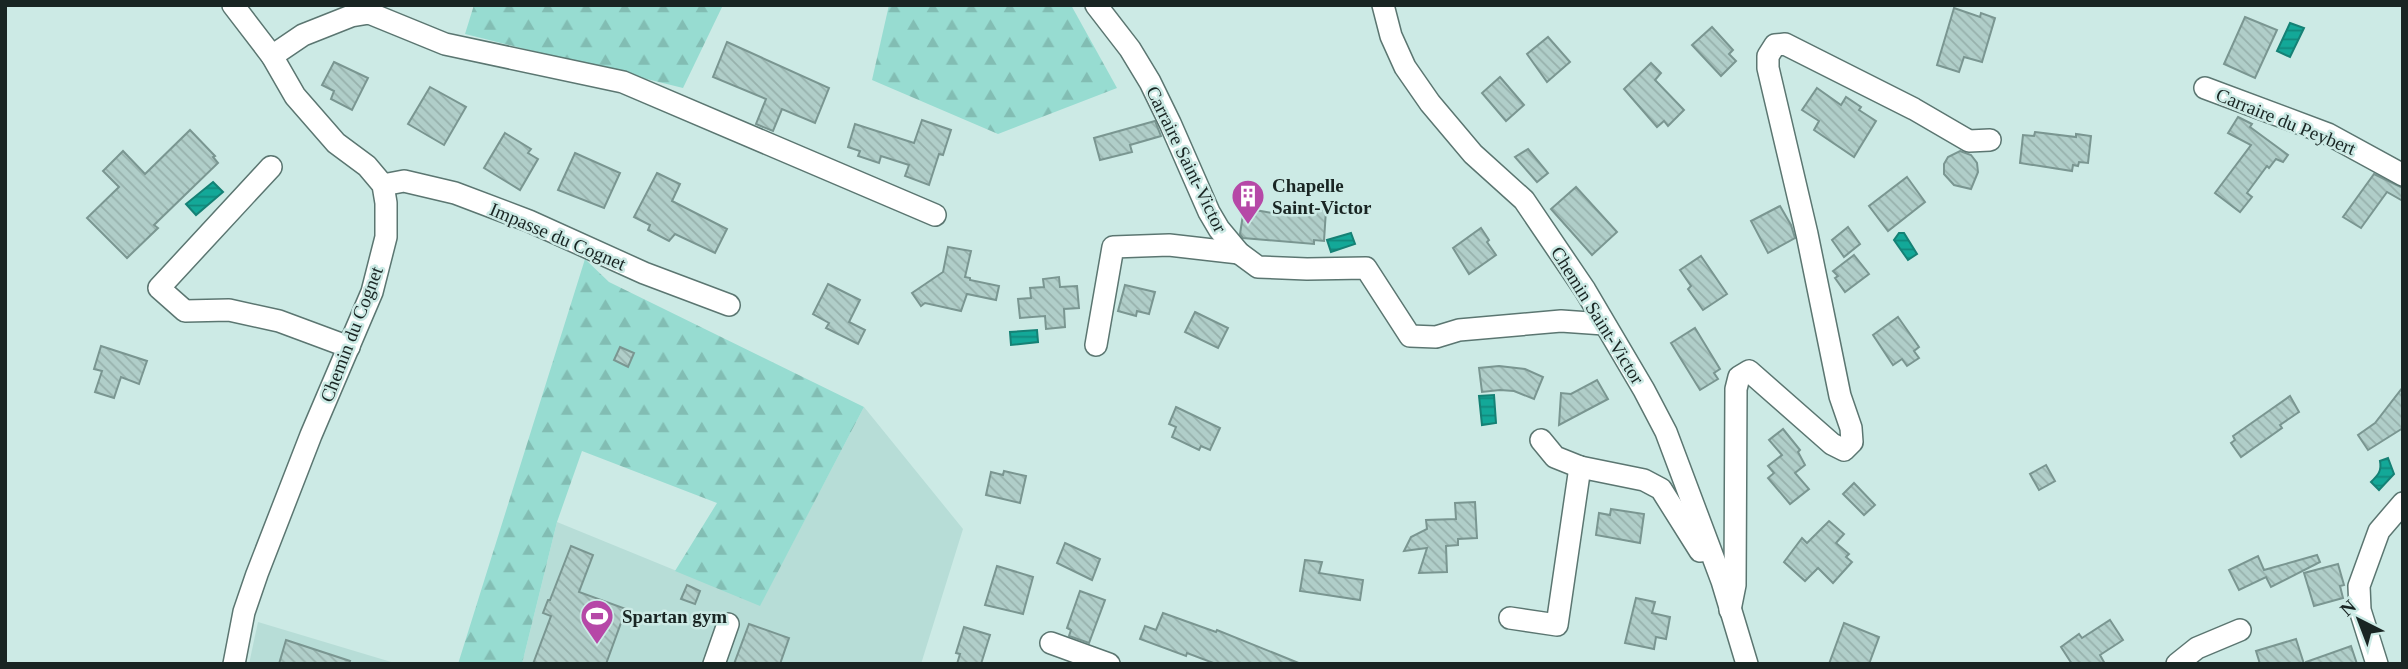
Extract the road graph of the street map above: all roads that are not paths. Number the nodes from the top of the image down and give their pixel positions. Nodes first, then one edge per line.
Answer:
1 (233, 5) edge
2 (1096, 5) edge
3 (1383, 5) edge
4 (272, 56) junction
5 (2205, 88) dead end
6 (1990, 140) dead end
7 (271, 167) dead end
8 (2403, 175) edge
9 (383, 185) junction
10 (934, 215) dead end
11 (1239, 253) junction
12 (729, 305) dead end
13 (1604, 324) junction
14 (1096, 345) dead end
15 (349, 347) junction
16 (1541, 440) dead end
17 (1580, 467) junction
18 (2403, 503) edge
19 (1722, 582) junction
20 (1730, 610) junction
21 (1510, 618) dead end
22 (728, 624) dead end
23 (2240, 630) dead end
24 (1051, 643) dead end
25 (234, 664) edge
26 (714, 664) edge
27 (1109, 664) edge
28 (1747, 664) edge
29 (2177, 664) edge
30 (2377, 664) edge

1 - 4 street
2 - 11 street, Carraire Saint-Victor
3 - 13 street, Chemin Saint-Victor
4 - 9 street
4 - 10 street
5 - 8 street, Carraire du Peybert
6 - 20 street
7 - 15 street
9 - 12 street, Impasse du Cognet
9 - 15 street, Chemin du Cognet
11 - 13 street, Carraire Saint-Victor
11 - 14 street
13 - 19 street, Chemin Saint-Victor
15 - 25 street, Chemin du Cognet
16 - 17 street
17 - 19 street
17 - 21 street
18 - 30 street
19 - 20 street, Chemin Saint-Victor
20 - 28 street, Chemin Saint-Victor
22 - 26 street
23 - 29 street
24 - 27 street

